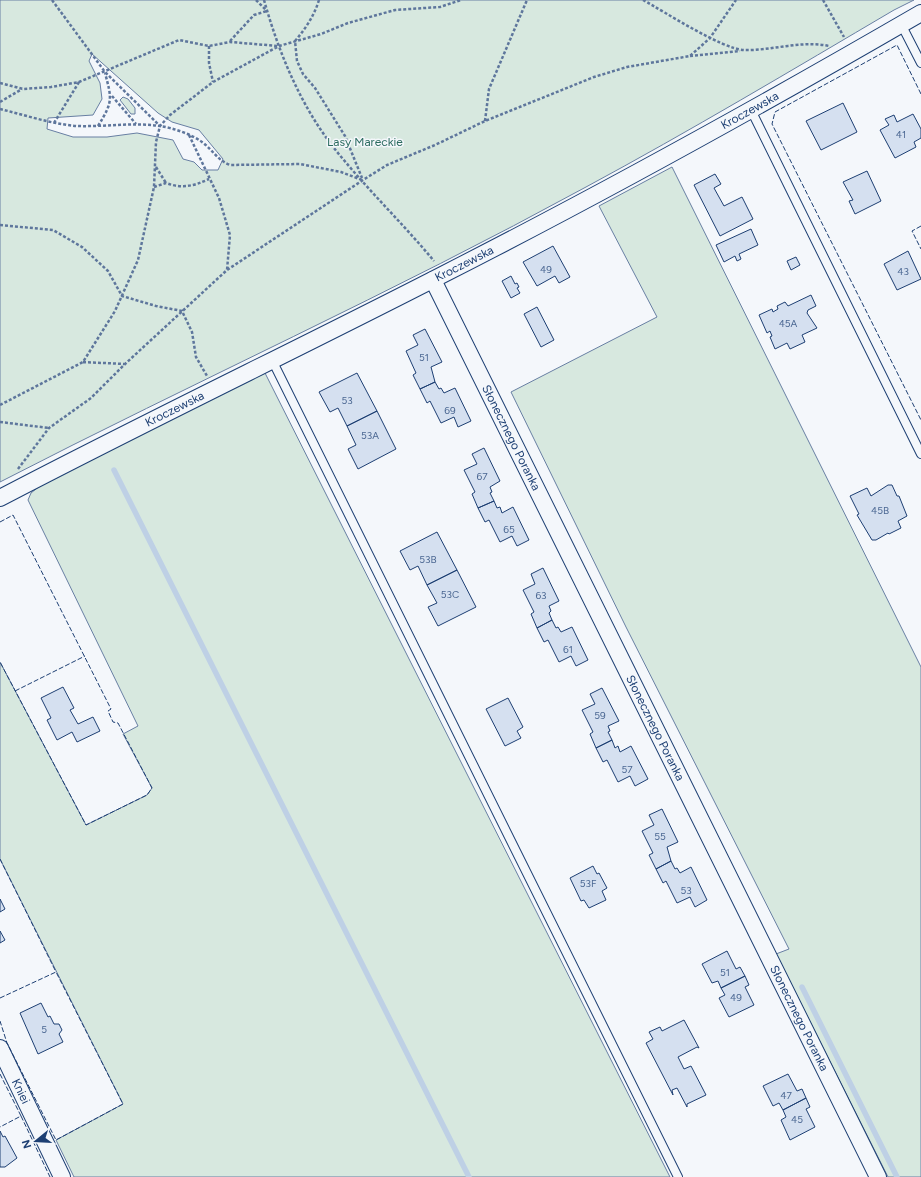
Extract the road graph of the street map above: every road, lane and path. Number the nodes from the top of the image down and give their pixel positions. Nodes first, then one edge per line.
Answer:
1 (52, 0) edge
2 (256, 0) edge
3 (264, 0) edge
4 (319, 0) edge
5 (461, 0) edge
6 (527, 0) edge
7 (643, 0) edge
8 (736, 0) edge
9 (823, 0) edge
10 (267, 11) junction
11 (921, 13) edge
12 (902, 24) junction
13 (710, 38) junction
14 (295, 41) junction
15 (230, 42) junction
16 (209, 46) junction
17 (279, 46) junction
18 (743, 50) junction
19 (853, 52) junction
20 (690, 56) junction
21 (921, 63) edge
22 (105, 72) junction
23 (79, 82) junction
24 (213, 82) junction
25 (0, 83) edge
26 (23, 89) junction
27 (111, 96) junction
28 (0, 102) edge
29 (0, 109) edge
30 (751, 110) junction
31 (484, 121) junction
32 (54, 123) junction
33 (136, 124) junction
34 (98, 126) junction
35 (160, 126) junction
36 (189, 135) junction
37 (156, 167) junction
38 (209, 179) junction
39 (363, 180) junction
40 (166, 183) junction
41 (154, 187) junction
42 (0, 224) edge
43 (227, 270) junction
44 (438, 277) junction
45 (122, 296) junction
46 (182, 311) junction
47 (272, 360) junction
48 (83, 362) junction
49 (125, 364) junction
50 (214, 389) junction
51 (0, 405) edge
52 (0, 422) edge
53 (49, 428) junction
54 (921, 454) edge
55 (16, 470) dead end
56 (0, 498) edge
57 (0, 1048) edge
58 (62, 1177) edge
59 (678, 1177) edge
60 (878, 1177) edge

1 - 22 path
2 - 10 path
3 - 10 path
4 - 14 path
5 - 14 path
6 - 31 path
7 - 13 path
8 - 13 path
9 - 19 path
10 - 15 path
10 - 17 path
11 - 12 street, Kroczewska
12 - 19 street, Kroczewska
12 - 21 lane
13 - 18 path
13 - 20 path
14 - 17 path
14 - 39 path
15 - 16 path
15 - 17 path
16 - 22 path
16 - 24 path
17 - 24 path
17 - 39 path
18 - 19 path
18 - 20 path
19 - 30 street, Kroczewska
20 - 31 path
22 - 23 path
22 - 27 path
22 - 35 path
23 - 26 path
23 - 32 path
24 - 35 path
25 - 26 path
26 - 28 path
27 - 33 path
27 - 34 path
29 - 32 path
30 - 44 street, Kroczewska
30 - 54 lane
31 - 39 path
32 - 34 path
33 - 34 path
33 - 35 path
35 - 36 path
35 - 37 path
36 - 38 path
36 - 39 path
37 - 40 path
37 - 41 path
38 - 40 path
38 - 43 path
39 - 43 path
39 - 44 path
40 - 41 path
41 - 45 path
42 - 45 path
43 - 46 path
44 - 47 street, Kroczewska
44 - 60 street, Słonecznego Poranka
45 - 46 path
45 - 48 path
46 - 49 path
46 - 50 path
47 - 50 street, Kroczewska
47 - 59 lane
48 - 49 path
48 - 51 path
49 - 53 path
50 - 56 street, Kroczewska
52 - 53 path
53 - 55 path
57 - 58 street, Kniei

